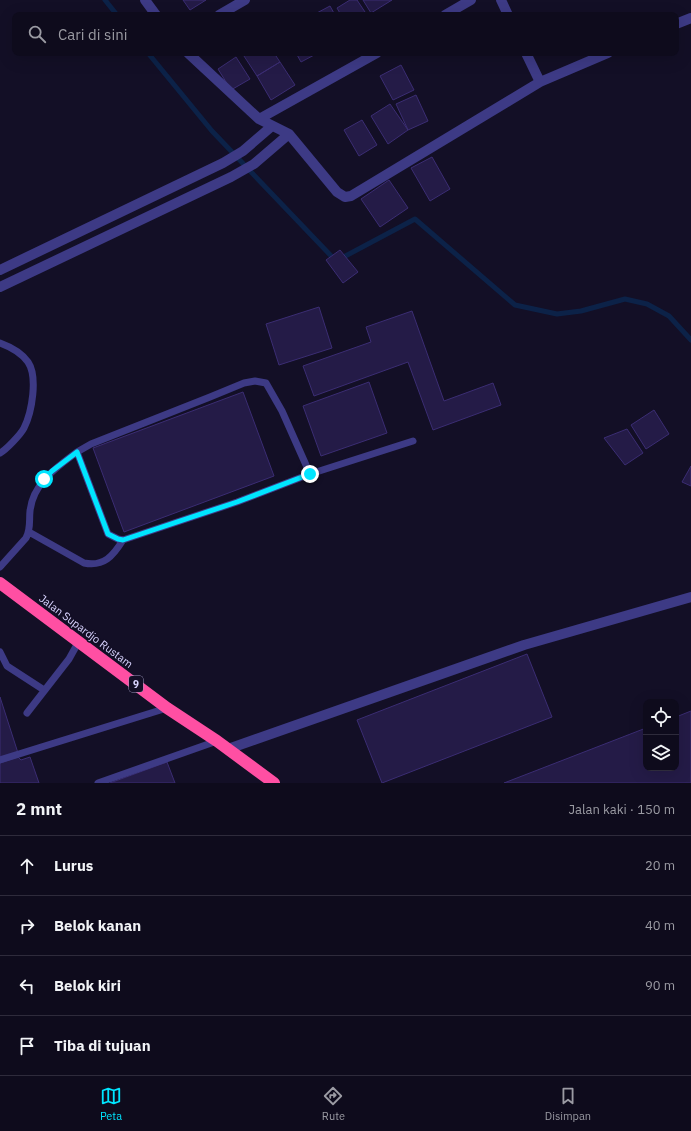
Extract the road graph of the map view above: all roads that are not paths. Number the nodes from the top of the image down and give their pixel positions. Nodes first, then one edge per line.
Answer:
1 (144, 0) edge
2 (244, 0) edge
3 (471, 0) edge
4 (501, 0) edge
5 (154, 12) edge
6 (223, 12) edge
7 (450, 12) edge
8 (507, 12) edge
9 (691, 18) edge
10 (679, 23) edge
11 (191, 56) edge
12 (372, 56) edge
13 (527, 56) edge
14 (601, 56) edge
15 (540, 82) junction
16 (259, 119) junction
17 (272, 126) junction
18 (289, 134) junction
19 (0, 270) edge
20 (0, 287) edge
21 (0, 343) edge
22 (413, 441) dead end
23 (77, 452) junction
24 (0, 453) edge
25 (310, 474) junction
26 (30, 532) junction
27 (123, 540) junction
28 (0, 567) edge
29 (0, 583) edge
30 (691, 597) edge
31 (79, 642) junction
32 (0, 652) edge
33 (44, 690) junction
34 (167, 708) junction
35 (27, 713) dead end
36 (217, 741) junction
37 (228, 749) junction
38 (0, 760) edge
39 (98, 783) edge
40 (274, 783) edge

1 - 5 street
2 - 6 street
3 - 7 street
4 - 8 street
9 - 10 street
11 - 16 street
12 - 16 street
13 - 15 street
14 - 15 street
15 - 18 street
16 - 17 street
17 - 18 street
17 - 19 street
18 - 20 street
21 - 24 lane
22 - 25 lane
23 - 25 lane
23 - 26 lane
23 - 27 lane
25 - 27 lane
26 - 27 lane
26 - 28 lane
29 - 31 highway, Jalan Supardjo Rustam / 9
30 - 37 street
31 - 33 lane
31 - 34 highway, Jalan Supardjo Rustam / 9
32 - 33 lane
33 - 35 lane
34 - 36 highway, Jalan Supardjo Rustam / 9
34 - 38 lane
36 - 37 highway, Jalan Supardjo Rustam / 9
36 - 39 lane
37 - 40 highway, Jalan Supardjo Rustam / 9

